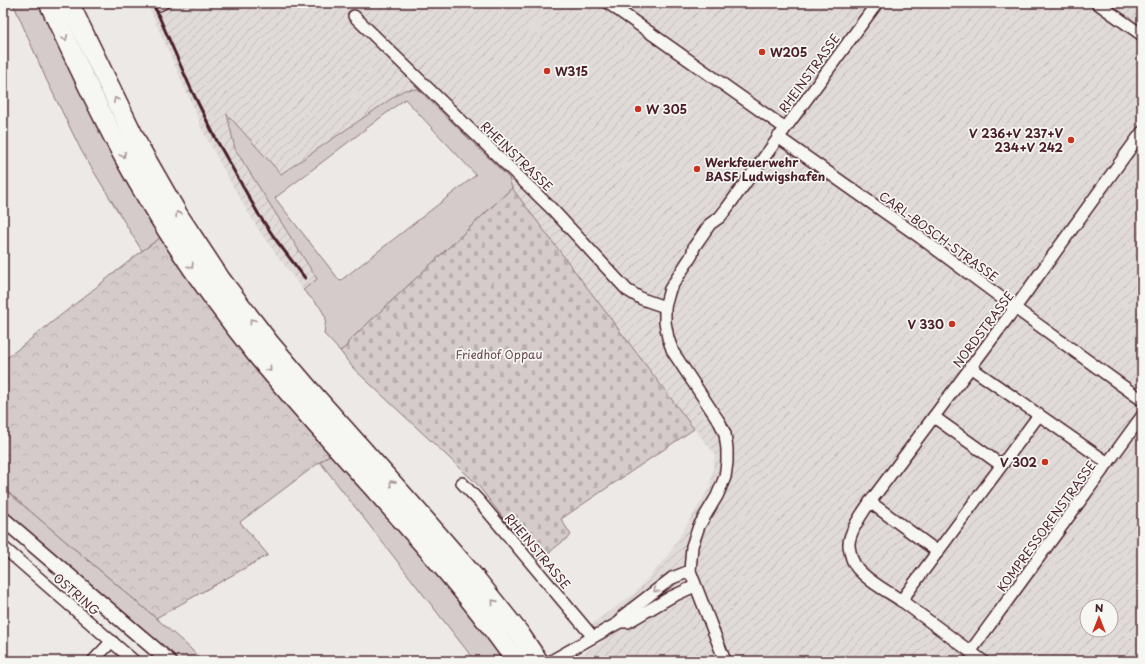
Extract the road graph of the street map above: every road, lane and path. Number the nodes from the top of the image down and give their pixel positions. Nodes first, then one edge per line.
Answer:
1 (49, 3) edge
2 (69, 3) edge
3 (158, 3) edge
4 (163, 3) edge
5 (608, 3) edge
6 (877, 3) edge
7 (1097, 3) edge
8 (354, 16) dead end
9 (1142, 35) edge
10 (1142, 132) edge
11 (782, 133) junction
12 (664, 307) junction
13 (1015, 308) junction
14 (970, 367) junction
15 (1142, 400) edge
16 (1039, 415) junction
17 (1142, 416) edge
18 (934, 417) junction
19 (1108, 463) junction
20 (1002, 465) junction
21 (462, 483) dead end
22 (870, 502) junction
23 (3, 519) edge
24 (3, 547) edge
25 (938, 552) junction
26 (690, 571) junction
27 (695, 586) junction
28 (902, 601) junction
29 (620, 622) junction
30 (593, 637) junction
31 (112, 641) junction
32 (970, 652) junction
33 (544, 657) edge
34 (93, 661) edge
35 (134, 661) edge
36 (169, 661) edge
37 (725, 661) edge
38 (984, 661) edge

1 -> 33 highway
33 -> 2 highway
3 - 4 street
5 - 11 street, CARL-BOSCH-STRASSE
6 - 11 street, RHEINSTRASSE
7 - 9 street
8 - 12 street, RHEINSTRASSE
10 - 13 street, NORDSTRASSE
11 - 12 street, RHEINSTRASSE
11 - 13 street, CARL-BOSCH-STRASSE
12 - 26 street
13 - 14 street, NORDSTRASSE
13 - 15 street, CARL-BOSCH-STRASSE
14 - 16 street
14 - 18 street, NORDSTRASSE
16 - 19 street
16 - 20 street
17 - 19 street, KOMPRESSORENSTRASSE
18 - 20 street
18 - 22 street, NORDSTRASSE
19 - 32 street, KOMPRESSORENSTRASSE
20 - 25 street
21 - 30 street, RHEINSTRASSE
22 - 25 street
22 - 28 street, NORDSTRASSE
23 - 36 street
24 - 31 street, OSTRING
25 - 28 street
26 - 27 street
26 -> 29 street
27 - 29 street
27 - 37 street
28 - 32 street
29 - 30 street
30 - 33 street
31 - 34 street
31 - 35 street, OSTRING
32 - 38 street

